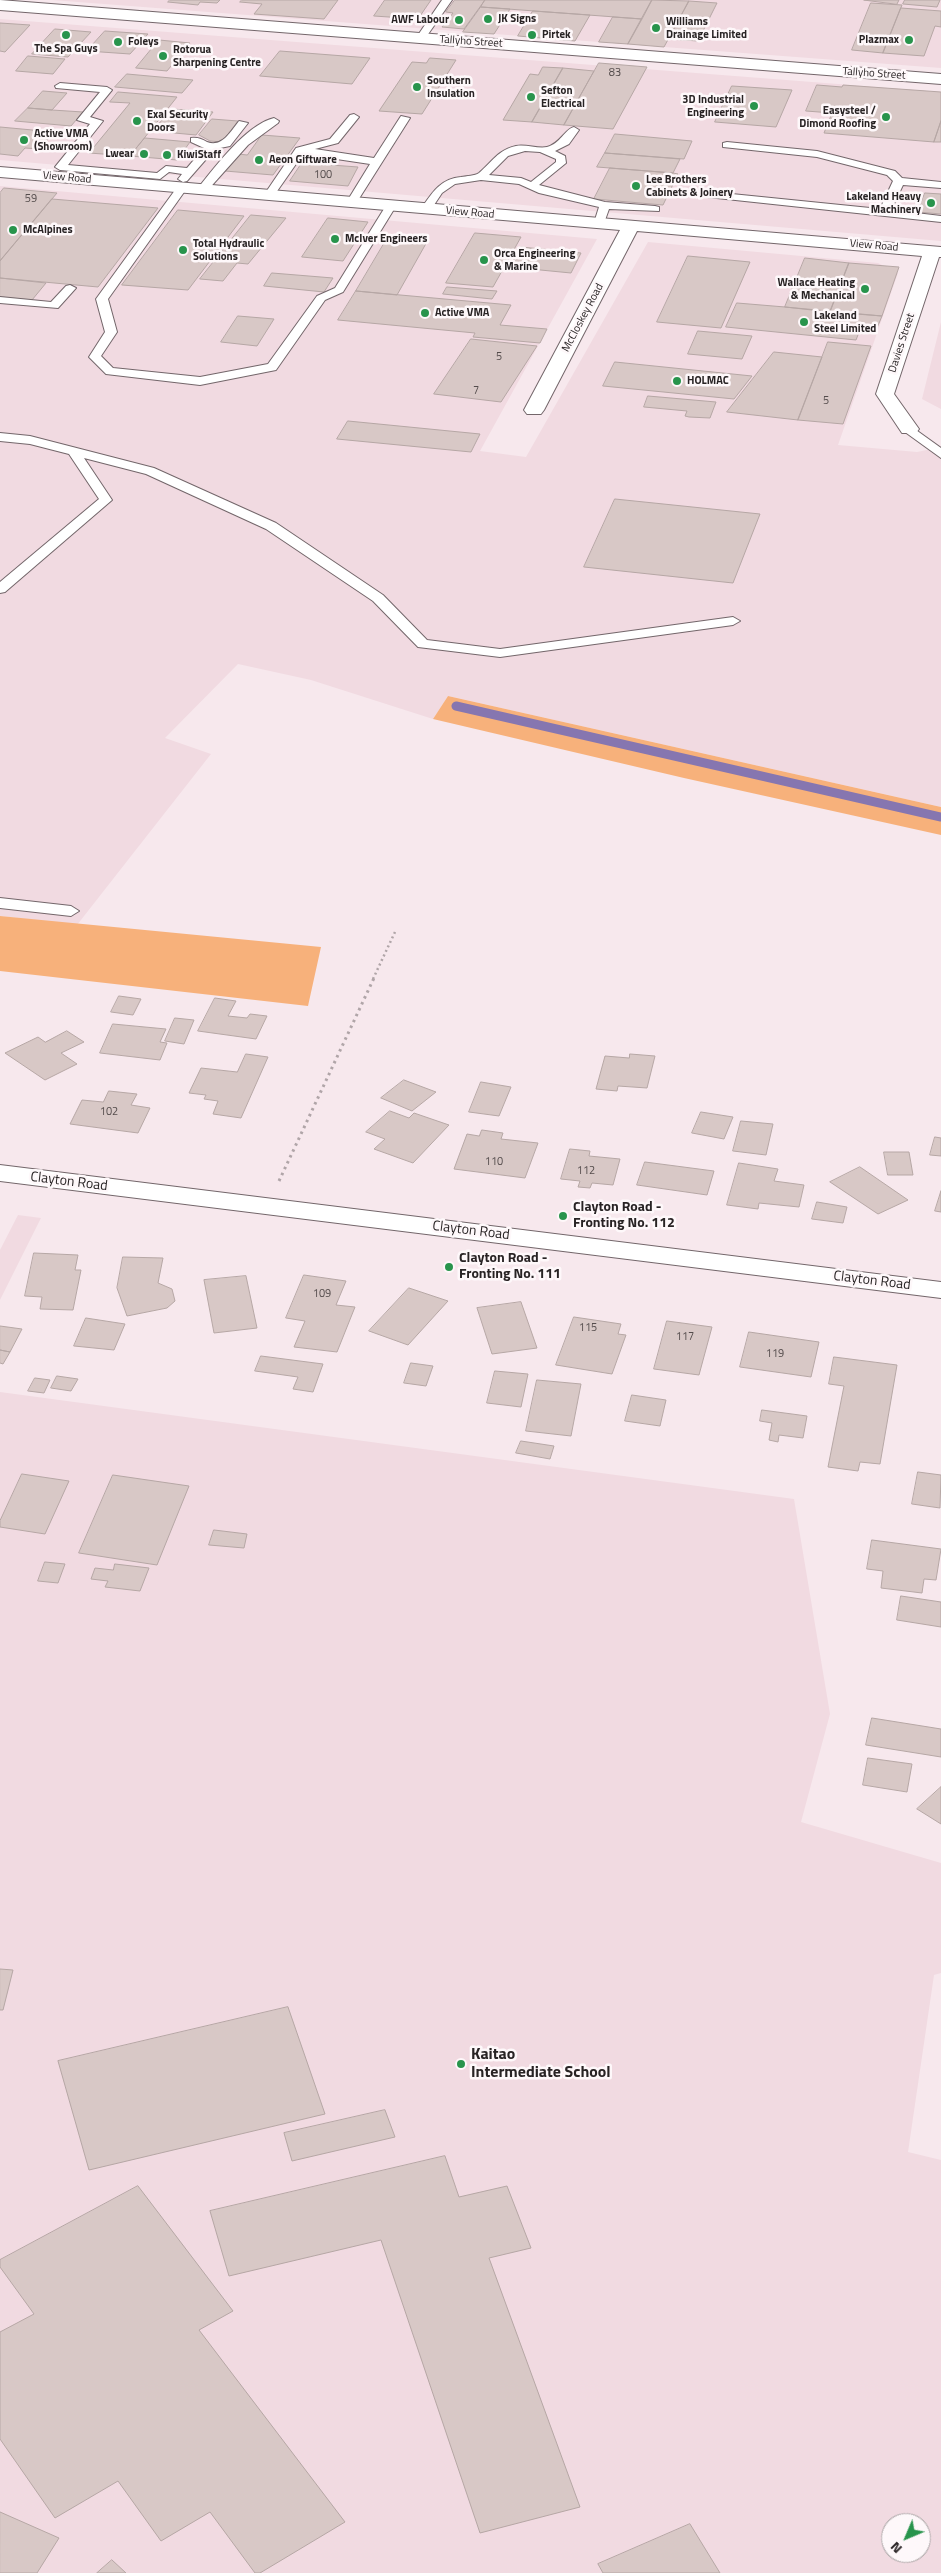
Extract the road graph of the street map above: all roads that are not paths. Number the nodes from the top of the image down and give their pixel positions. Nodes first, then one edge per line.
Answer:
1 (447, 0) edge
2 (0, 5) edge
3 (421, 38) junction
4 (941, 79) edge
5 (60, 86) dead end
6 (354, 117) dead end
7 (405, 118) dead end
8 (274, 121) dead end
9 (243, 123) dead end
10 (574, 130) dead end
11 (195, 140) dead end
12 (727, 145) dead end
13 (211, 147) junction
14 (300, 150) junction
15 (546, 150) junction
16 (377, 162) junction
17 (190, 171) junction
18 (57, 172) junction
19 (2, 174) edge
20 (481, 178) junction
21 (900, 181) junction
22 (941, 185) edge
23 (532, 186) junction
24 (179, 188) junction
25 (202, 190) junction
26 (702, 194) dead end
27 (269, 195) junction
28 (351, 203) junction
29 (605, 205) junction
30 (391, 206) junction
31 (426, 209) junction
32 (884, 213) junction
33 (941, 219) edge
34 (599, 223) junction
35 (634, 226) junction
36 (937, 252) edge
37 (70, 288) dead end
38 (0, 300) edge
39 (534, 410) dead end
40 (909, 429) joint
41 (0, 437) edge
42 (74, 452) junction
43 (941, 454) edge
44 (0, 590) edge
45 (733, 622) dead end
46 (0, 903) edge
47 (71, 911) dead end
48 (0, 1173) edge
49 (941, 1290) edge

1 - 3 lane
2 - 3 street, Tallyho Street
3 - 4 street, Tallyho Street
5 - 18 lane
6 - 14 lane
7 - 16 lane
8 - 25 lane
9 - 13 lane
10 - 15 lane
11 - 13 lane
12 - 21 lane
13 - 17 lane
14 - 16 lane
14 - 27 lane
15 - 20 lane
15 - 23 lane
16 - 28 lane
17 - 18 lane
17 - 24 lane
18 - 19 street, View Road
18 - 24 street, View Road
20 - 23 lane
20 - 31 lane
21 - 22 lane
21 - 32 lane
23 - 29 lane
24 - 25 street, View Road
24 - 30 lane
25 - 27 street, View Road
26 - 32 lane
27 - 28 street, View Road
28 - 30 street, View Road
29 - 34 lane
29 - 35 lane
30 - 31 street, View Road
31 - 34 street, View Road
32 - 33 lane
34 - 35 street, View Road
35 - 36 street, View Road
35 - 39 street, McCloskey Road
36 - 40 street, Davies Street
37 - 38 lane
40 - 43 lane
41 - 42 lane
42 - 44 lane
42 - 45 lane
46 - 47 lane
48 - 49 street, Clayton Road

